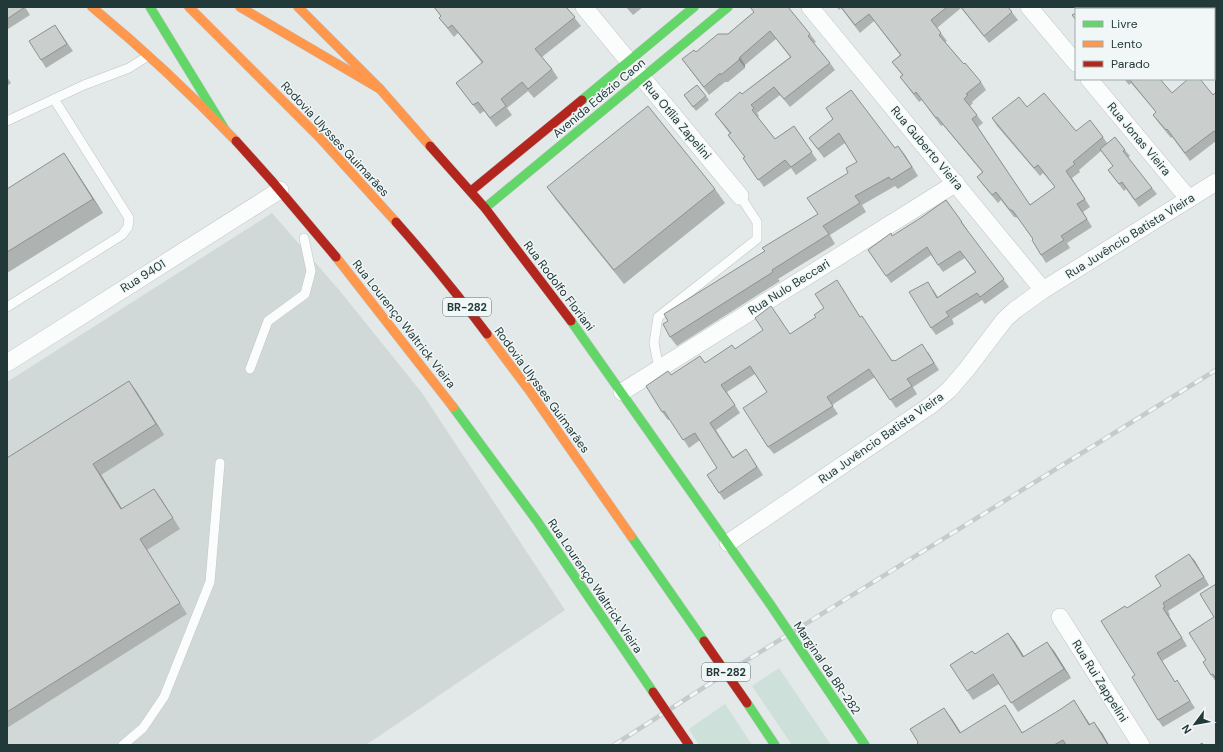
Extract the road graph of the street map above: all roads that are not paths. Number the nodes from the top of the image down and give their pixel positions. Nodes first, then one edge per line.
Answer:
1 (92, 7) edge
2 (150, 7) edge
3 (189, 7) edge
4 (240, 7) edge
5 (298, 7) edge
6 (584, 7) edge
7 (694, 7) edge
8 (728, 7) edge
9 (810, 7) edge
10 (1029, 7) edge
11 (150, 55) junction
12 (628, 61) junction
13 (1075, 62) edge
14 (642, 78) junction
15 (1090, 80) edge
16 (380, 89) junction
17 (54, 99) junction
18 (7, 121) edge
19 (224, 128) junction
20 (1216, 182) edge
21 (956, 183) junction
22 (280, 190) junction
23 (471, 191) junction
24 (740, 196) joint
25 (1189, 199) junction
26 (485, 208) junction
27 (304, 238) dead end
28 (1043, 290) junction
29 (7, 307) edge
30 (7, 363) edge
31 (250, 369) dead end
32 (659, 369) junction
33 (622, 392) junction
34 (220, 463) dead end
35 (728, 543) junction
36 (770, 604) joint
37 (1060, 617) dead end
38 (123, 745) edge
39 (689, 745) edge
40 (775, 745) edge
41 (865, 745) edge
42 (1141, 745) edge

1 - 11 main road, Rua Lourenço Waltrick Vieira
2 - 19 main road
3 - 40 main road, Rodovia Ulysses Guimarães / BR-282, bridge
4 - 16 main road
5 - 16 main road, Rua Rodolfo Floriani
6 - 12 street, Rua Otília Zapelini
7 - 12 main road, Avenida Edézio Caon
8 - 14 main road, Avenida Edézio Caon
9 - 21 street, Rua Guberto Vieira
10 - 13 street
11 - 17 lane
11 - 19 main road, Rua Lourenço Waltrick Vieira
12 - 14 street, Rua Otília Zapelini
12 - 23 main road, Avenida Edézio Caon
14 - 24 street, Rua Otília Zapelini
14 - 26 main road, Avenida Edézio Caon
15 - 25 street, Rua Jonas Vieira
16 - 23 main road, Rua Rodolfo Floriani
17 - 18 lane
17 - 29 lane
19 - 22 main road, Rua Lourenço Waltrick Vieira
20 - 25 street, Rua Juvêncio Batista Vieira
21 - 28 street, Rua Guberto Vieira
21 - 32 street, Rua Nulo Beccari
22 - 30 street, Rua 9401
22 - 39 main road, Rua Lourenço Waltrick Vieira, bridge
23 - 26 main road, Rua Rodolfo Floriani
24 - 32 lane
25 - 28 street, Rua Juvêncio Batista Vieira
26 - 33 main road, Rua Rodolfo Floriani
27 - 31 lane
28 - 35 street, Rua Juvêncio Batista Vieira
32 - 33 street, Rua Nulo Beccari
33 - 35 main road, Rua Rodolfo Floriani
34 - 38 lane
35 - 36 main road, Rua Rodolfo Floriani
36 - 41 main road, Marginal da BR-282, bridge
37 - 42 street, Rua Rui Zappelini

